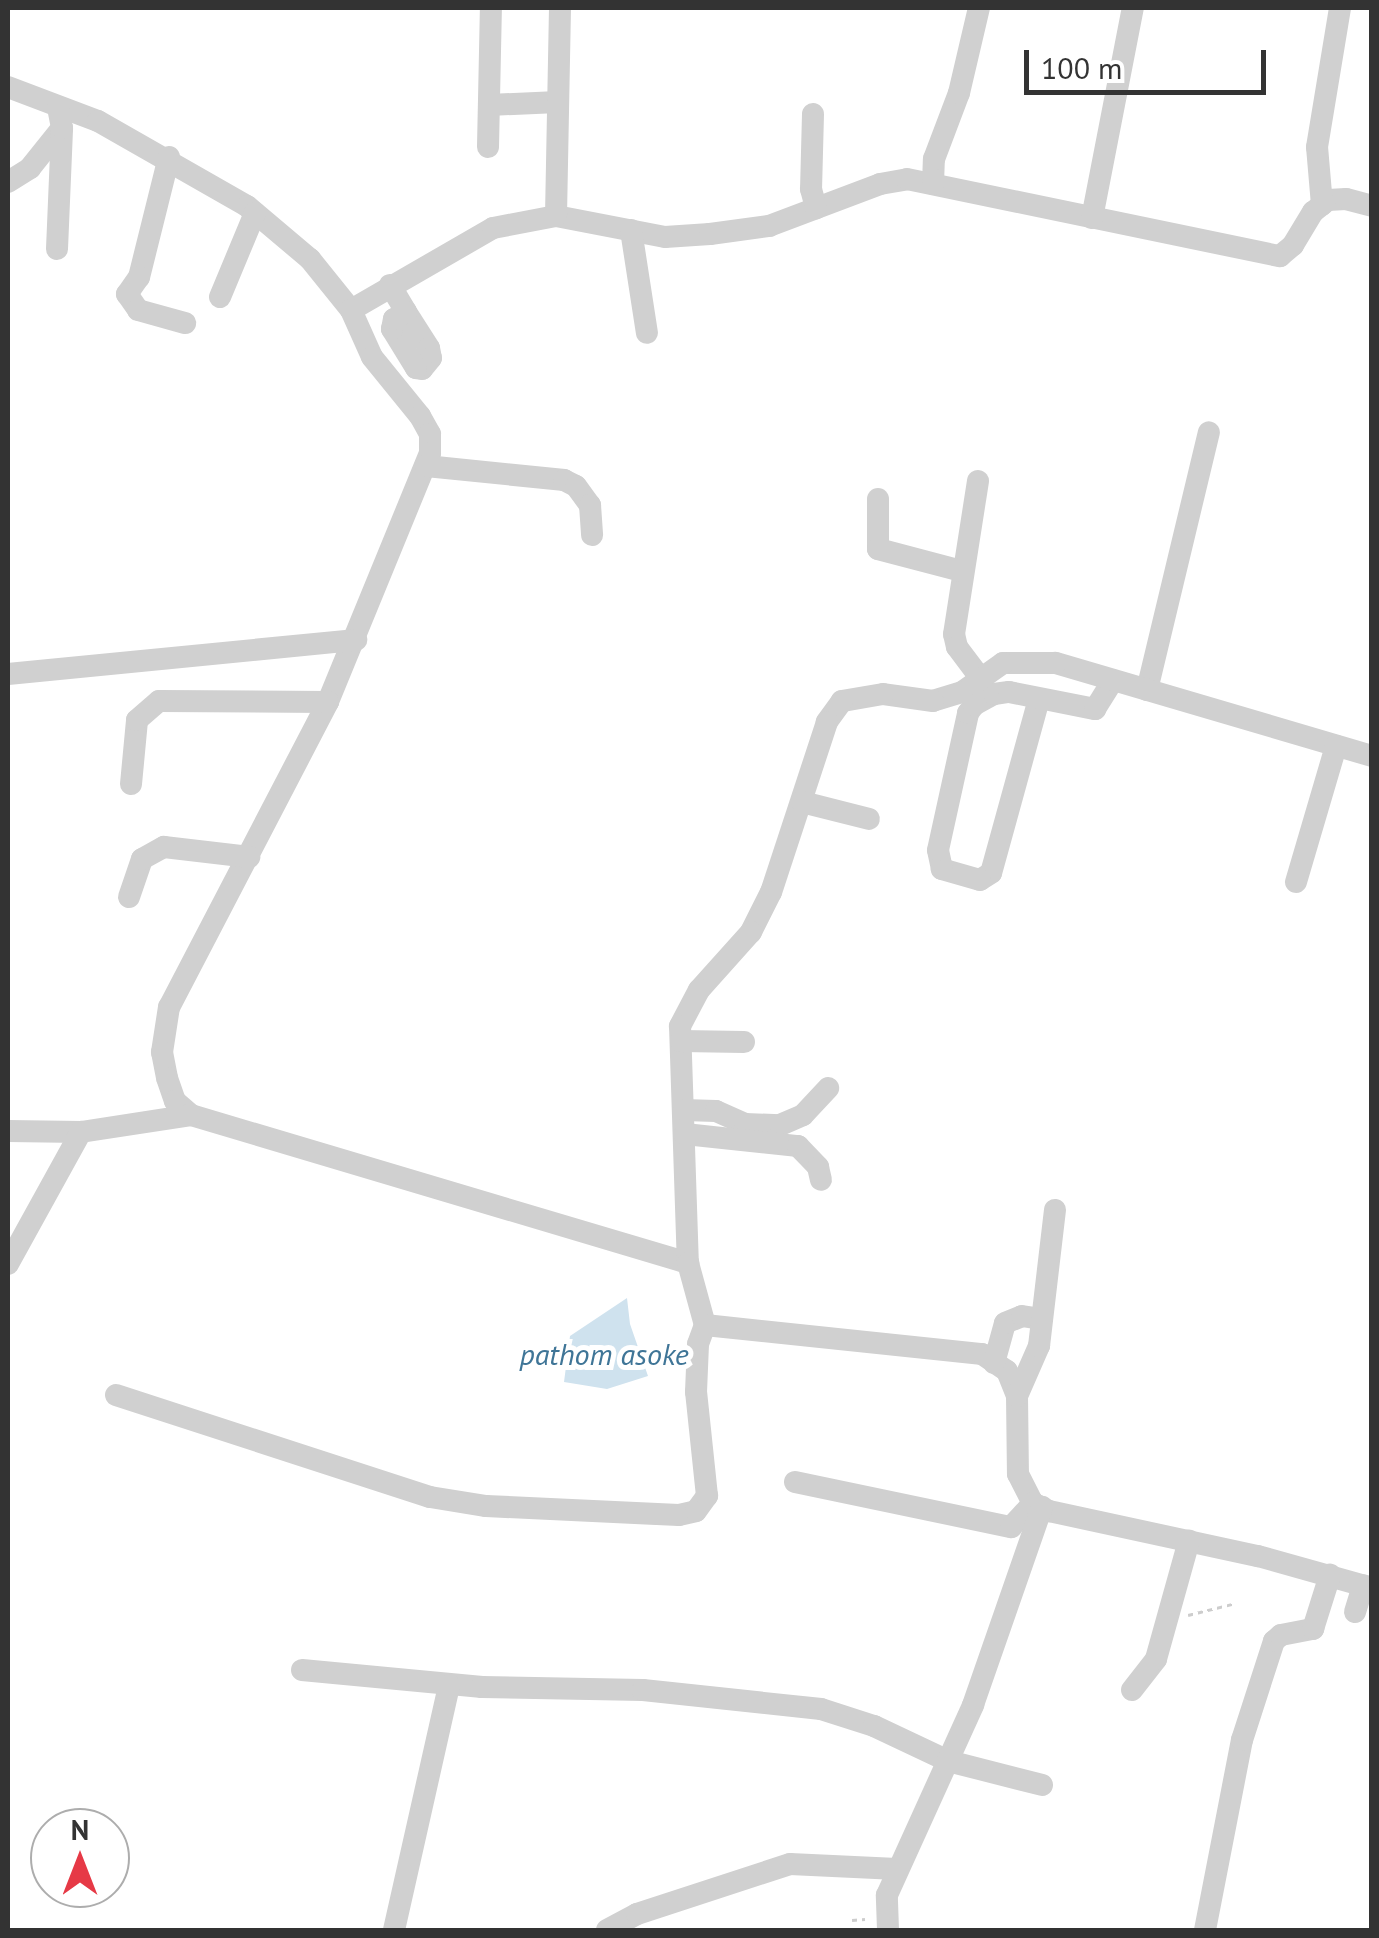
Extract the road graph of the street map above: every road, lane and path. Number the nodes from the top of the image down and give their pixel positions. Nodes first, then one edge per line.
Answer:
1 (491, 8) edge
2 (560, 8) edge
3 (979, 8) edge
4 (1133, 8) edge
5 (1340, 8) edge
6 (8, 87) edge
7 (558, 102) junction
8 (490, 105) junction
9 (813, 114) dead end
10 (60, 117) junction
11 (488, 147) dead end
12 (169, 157) junction
13 (8, 182) edge
14 (933, 184) junction
15 (1322, 204) junction
16 (1372, 206) edge
17 (816, 208) junction
18 (255, 212) junction
19 (556, 216) junction
20 (1092, 218) junction
21 (631, 230) junction
22 (57, 248) dead end
23 (390, 286) junction
24 (220, 298) dead end
25 (351, 310) junction
26 (406, 312) dead end
27 (185, 323) dead end
28 (647, 334) dead end
29 (1209, 432) dead end
30 (426, 466) junction
31 (978, 482) dead end
32 (878, 500) dead end
33 (592, 535) dead end
34 (962, 571) junction
35 (356, 640) junction
36 (8, 674) edge
37 (980, 678) junction
38 (1113, 680) junction
39 (1147, 690) junction
40 (1039, 699) junction
41 (328, 702) junction
42 (1336, 746) junction
43 (1372, 756) edge
44 (132, 784) dead end
45 (802, 802) junction
46 (870, 819) dead end
47 (249, 856) junction
48 (1296, 882) dead end
49 (129, 897) dead end
50 (681, 1041) junction
51 (744, 1042) dead end
52 (828, 1088) dead end
53 (684, 1110) junction
54 (191, 1115) junction
55 (8, 1131) edge
56 (80, 1132) junction
57 (685, 1134) junction
58 (821, 1180) dead end
59 (1055, 1210) dead end
60 (688, 1263) junction
61 (8, 1264) edge
62 (1042, 1320) junction
63 (704, 1325) junction
64 (994, 1363) junction
65 (116, 1395) dead end
66 (1017, 1396) junction
67 (794, 1482) dead end
68 (1037, 1505) junction
69 (1188, 1541) junction
70 (1330, 1576) junction
71 (1367, 1586) edge
72 (1236, 1603) dead end
73 (1355, 1612) dead end
74 (1167, 1618) junction
75 (302, 1670) dead end
76 (450, 1685) junction
77 (1132, 1690) dead end
78 (948, 1762) junction
79 (1042, 1786) dead end
80 (897, 1869) junction
81 (394, 1930) edge
82 (607, 1930) edge
83 (888, 1930) edge
84 (1205, 1930) edge

1 - 8 street
2 - 7 street
3 - 14 street
4 - 20 street
5 - 15 street
6 - 10 street
7 - 8 street
7 - 19 street
8 - 11 street
9 - 17 street
10 - 12 street
10 - 13 street
10 - 22 street
12 - 18 street
12 - 27 street
14 - 17 street
14 - 20 street
15 - 16 street
15 - 20 street
17 - 21 street
18 - 24 street
18 - 25 street
19 - 21 street
19 - 23 street
21 - 28 street
23 - 25 street
23 - 26 street
25 - 30 street
29 - 39 street
30 - 33 street
30 - 35 street
31 - 34 street
32 - 34 street
34 - 37 street
35 - 36 street
35 - 41 street
37 - 38 street
37 - 45 street
38 - 39 street
38 - 40 street
39 - 42 street
40 - 40 street
41 - 44 street
41 - 47 street
42 - 43 street
42 - 48 street
45 - 46 street
45 - 50 street
47 - 49 street
47 - 54 street
50 - 51 street
50 - 53 street
52 - 53 street
53 - 57 street
54 - 56 street
54 - 60 street
55 - 56 street
56 - 61 street
57 - 58 street
57 - 60 street
59 - 62 street
60 - 63 street
62 - 64 street
62 - 66 street
63 - 64 street
63 - 65 street
64 - 66 street
66 - 68 street
67 - 68 street
68 - 69 street
68 - 78 street
69 - 70 street
69 - 74 street
70 - 71 street
70 - 84 street
71 - 73 street
72 - 74 path
74 - 77 street
75 - 76 street
76 - 78 street
76 - 81 street
78 - 79 street
78 - 80 street
80 - 82 street
80 - 83 street

